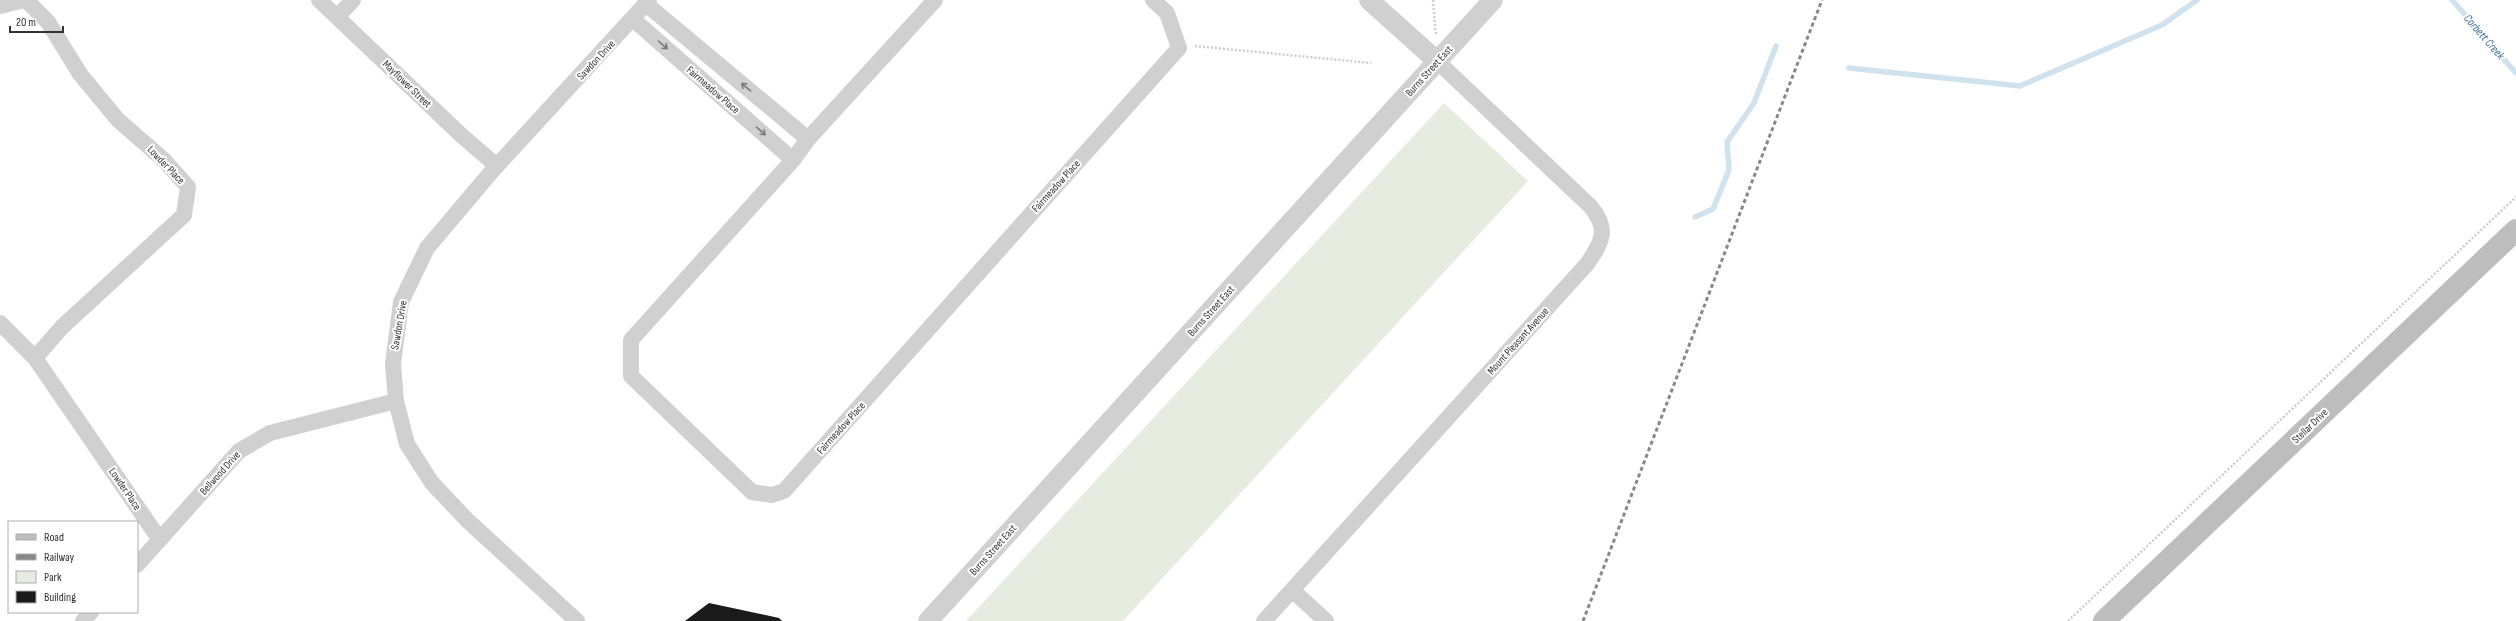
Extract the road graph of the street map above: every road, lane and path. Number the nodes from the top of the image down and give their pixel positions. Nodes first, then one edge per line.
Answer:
1 (25, 0) edge
2 (319, 0) edge
3 (353, 0) edge
4 (935, 0) edge
5 (1153, 0) edge
6 (1370, 0) edge
7 (1433, 0) edge
8 (1493, 0) edge
9 (648, 2) edge
10 (0, 6) edge
11 (337, 17) junction
12 (634, 20) junction
13 (1178, 48) junction
14 (1438, 62) junction
15 (1371, 63) dead end
16 (808, 139) junction
17 (793, 160) junction
18 (497, 166) junction
19 (2516, 197) edge
20 (2516, 230) edge
21 (0, 323) edge
22 (35, 358) junction
23 (396, 401) junction
24 (160, 540) junction
25 (138, 563) edge
26 (1292, 590) junction
27 (90, 613) edge
28 (83, 621) edge
29 (577, 621) edge
30 (928, 621) edge
31 (1264, 621) edge
32 (1326, 621) edge
33 (2068, 621) edge
34 (2104, 621) edge

1 - 10 street, Lowder Place
1 - 22 street, Lowder Place
2 - 11 street, Mayflower Street
3 - 11 street
4 - 16 street, Fairmeadow Place
5 - 13 street
6 - 14 street
7 - 14 path
8 - 14 street, Burns Street East
9 - 12 street, Sawdon Drive
16 -> 9 street, Fairmeadow Place
11 - 18 street, Mayflower Street
12 -> 17 street, Fairmeadow Place
12 - 18 street, Sawdon Drive
13 - 15 path
13 - 17 street, Fairmeadow Place
14 - 26 street, Mount Pleasant Avenue
14 - 30 street, Burns Street East
16 - 17 street, Fairmeadow Place
18 - 23 street, Sawdon Drive
19 - 33 path
20 - 34 main road, Stellar Drive
21 - 22 street, Lowder Place
22 - 24 street, Lowder Place
23 - 24 street, Bellwood Drive
23 - 29 street, Sawdon Drive
24 - 25 street, Bellwood Drive
26 - 31 street, Mount Pleasant Avenue
26 - 32 street
27 - 28 street

